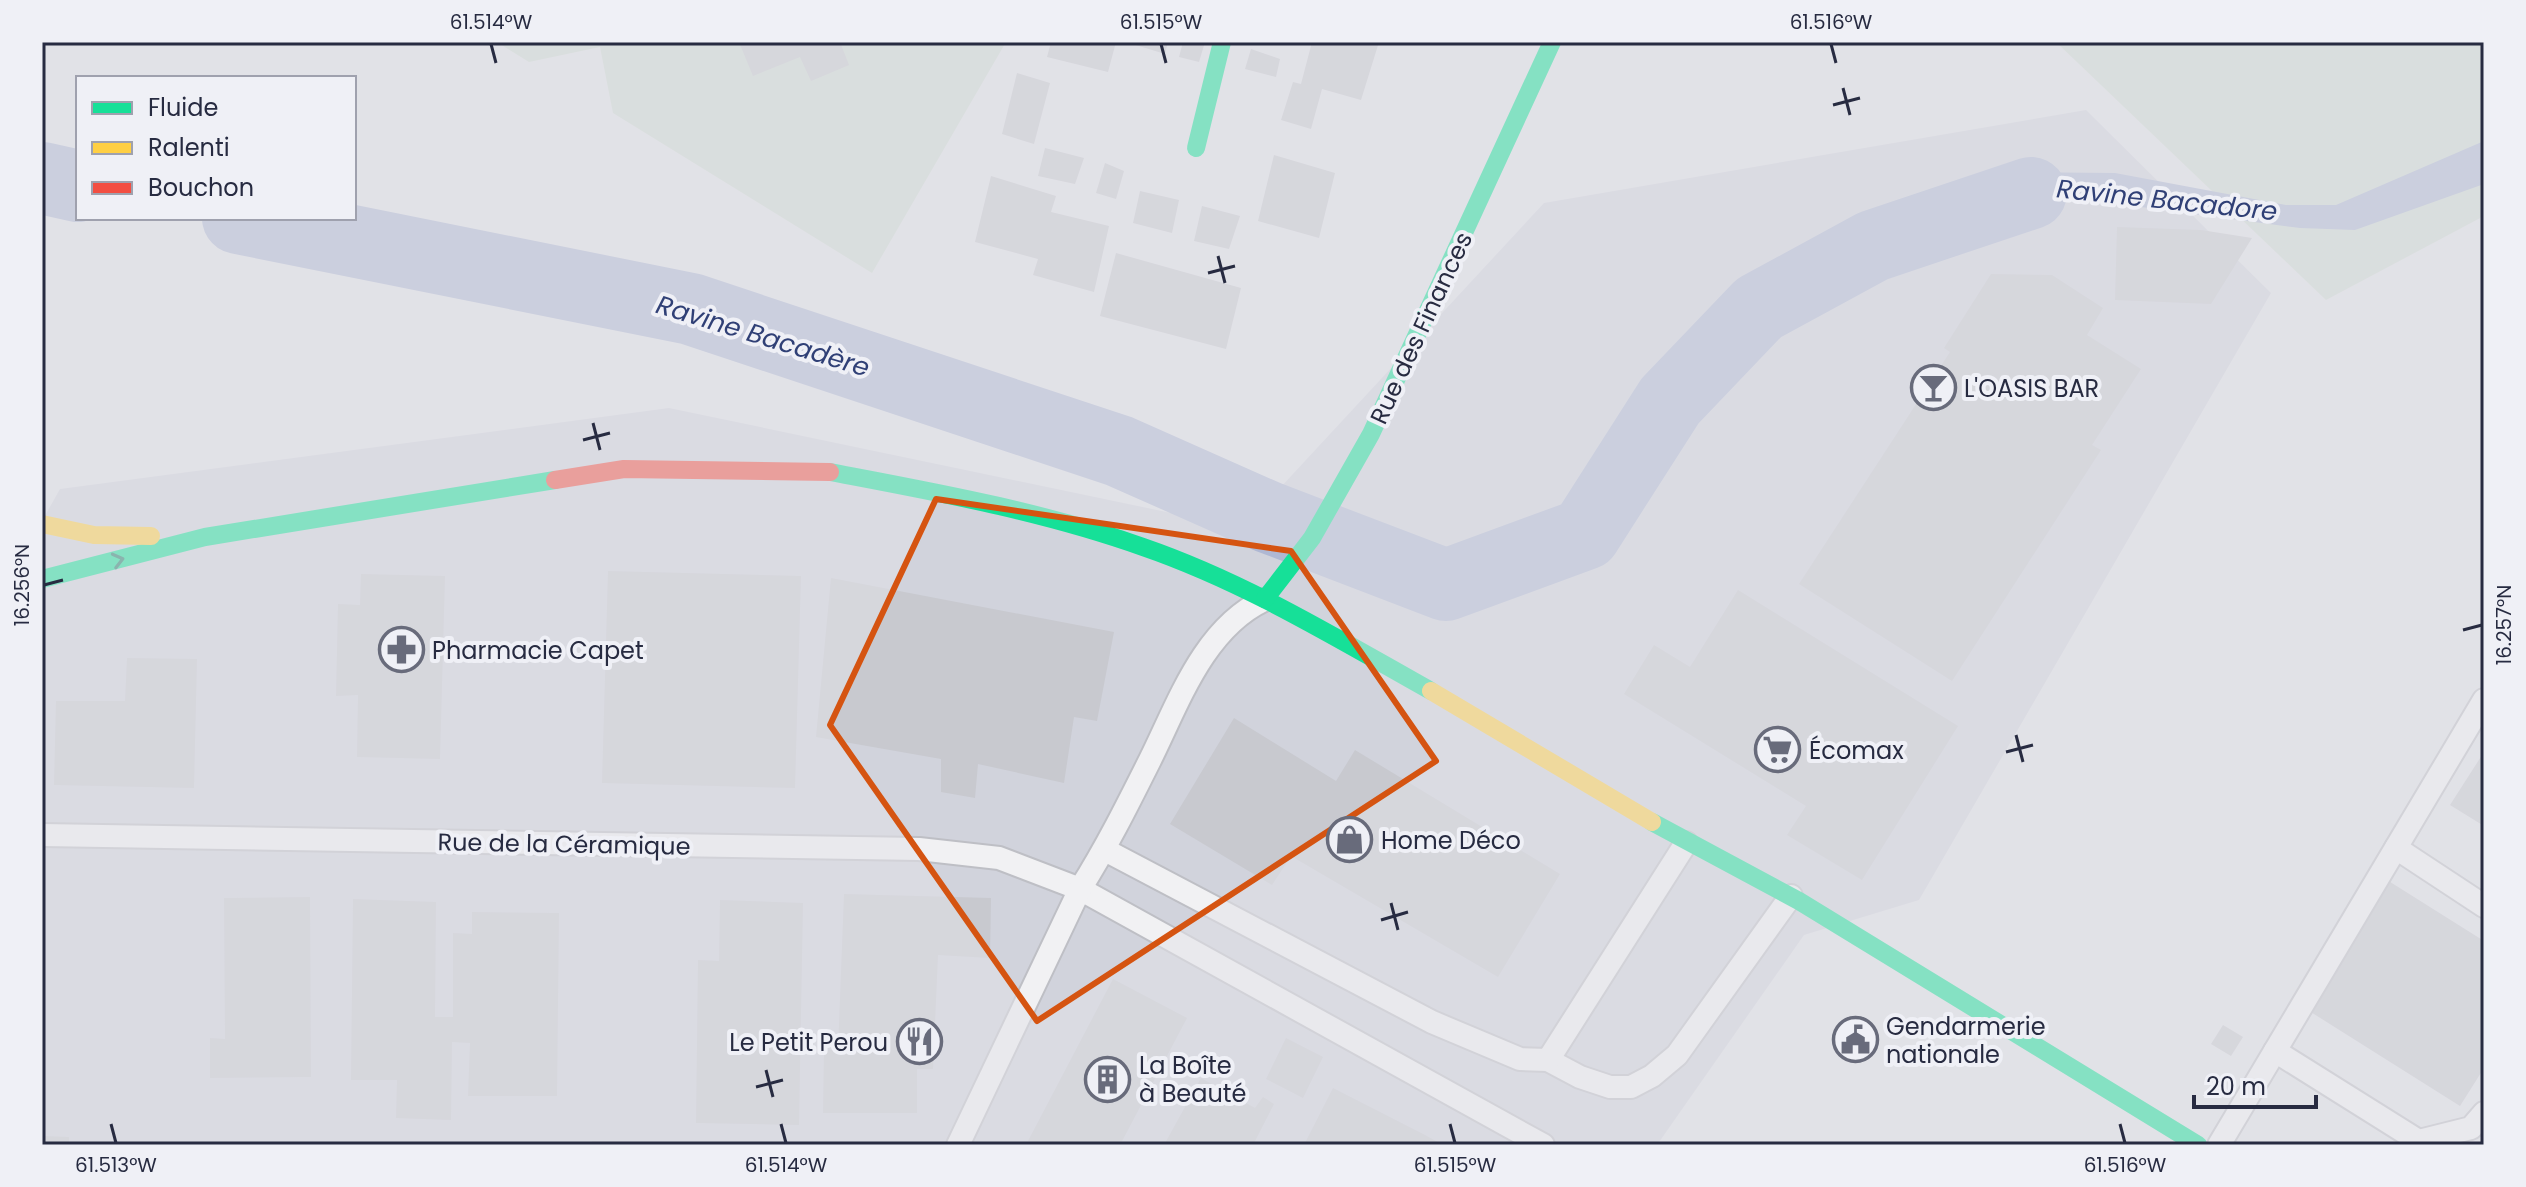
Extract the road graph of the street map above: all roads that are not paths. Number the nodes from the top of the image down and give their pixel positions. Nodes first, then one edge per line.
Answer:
1 (1222, 42) edge
2 (1552, 42) edge
3 (1196, 148) dead end
4 (42, 524) edge
5 (205, 537) junction
6 (42, 579) edge
7 (1265, 599) junction
8 (2484, 700) edge
9 (42, 835) edge
10 (1686, 843) junction
11 (2396, 848) junction
12 (1105, 850) junction
13 (1080, 889) junction
14 (1791, 896) junction
15 (2484, 906) edge
16 (2275, 1051) junction
17 (1548, 1060) junction
18 (2484, 1113) edge
19 (2420, 1144) edge
20 (958, 1145) edge
21 (1543, 1145) edge
22 (2198, 1145) edge
23 (2219, 1145) edge

1 - 3 street
2 - 7 street, Rue des Finances
4 - 5 street
6 -> 5 street
5 - 7 street
7 - 10 street
7 - 12 lane
8 - 11 lane
9 - 13 lane, Rue de la Céramique
10 - 14 street
10 - 17 lane
11 - 15 lane
11 - 16 lane
12 - 13 lane
12 - 17 lane
13 - 20 lane
13 - 21 lane, Rue de la Céramique
14 - 17 lane
14 - 22 street
16 - 19 lane
16 - 23 lane
18 - 19 lane

